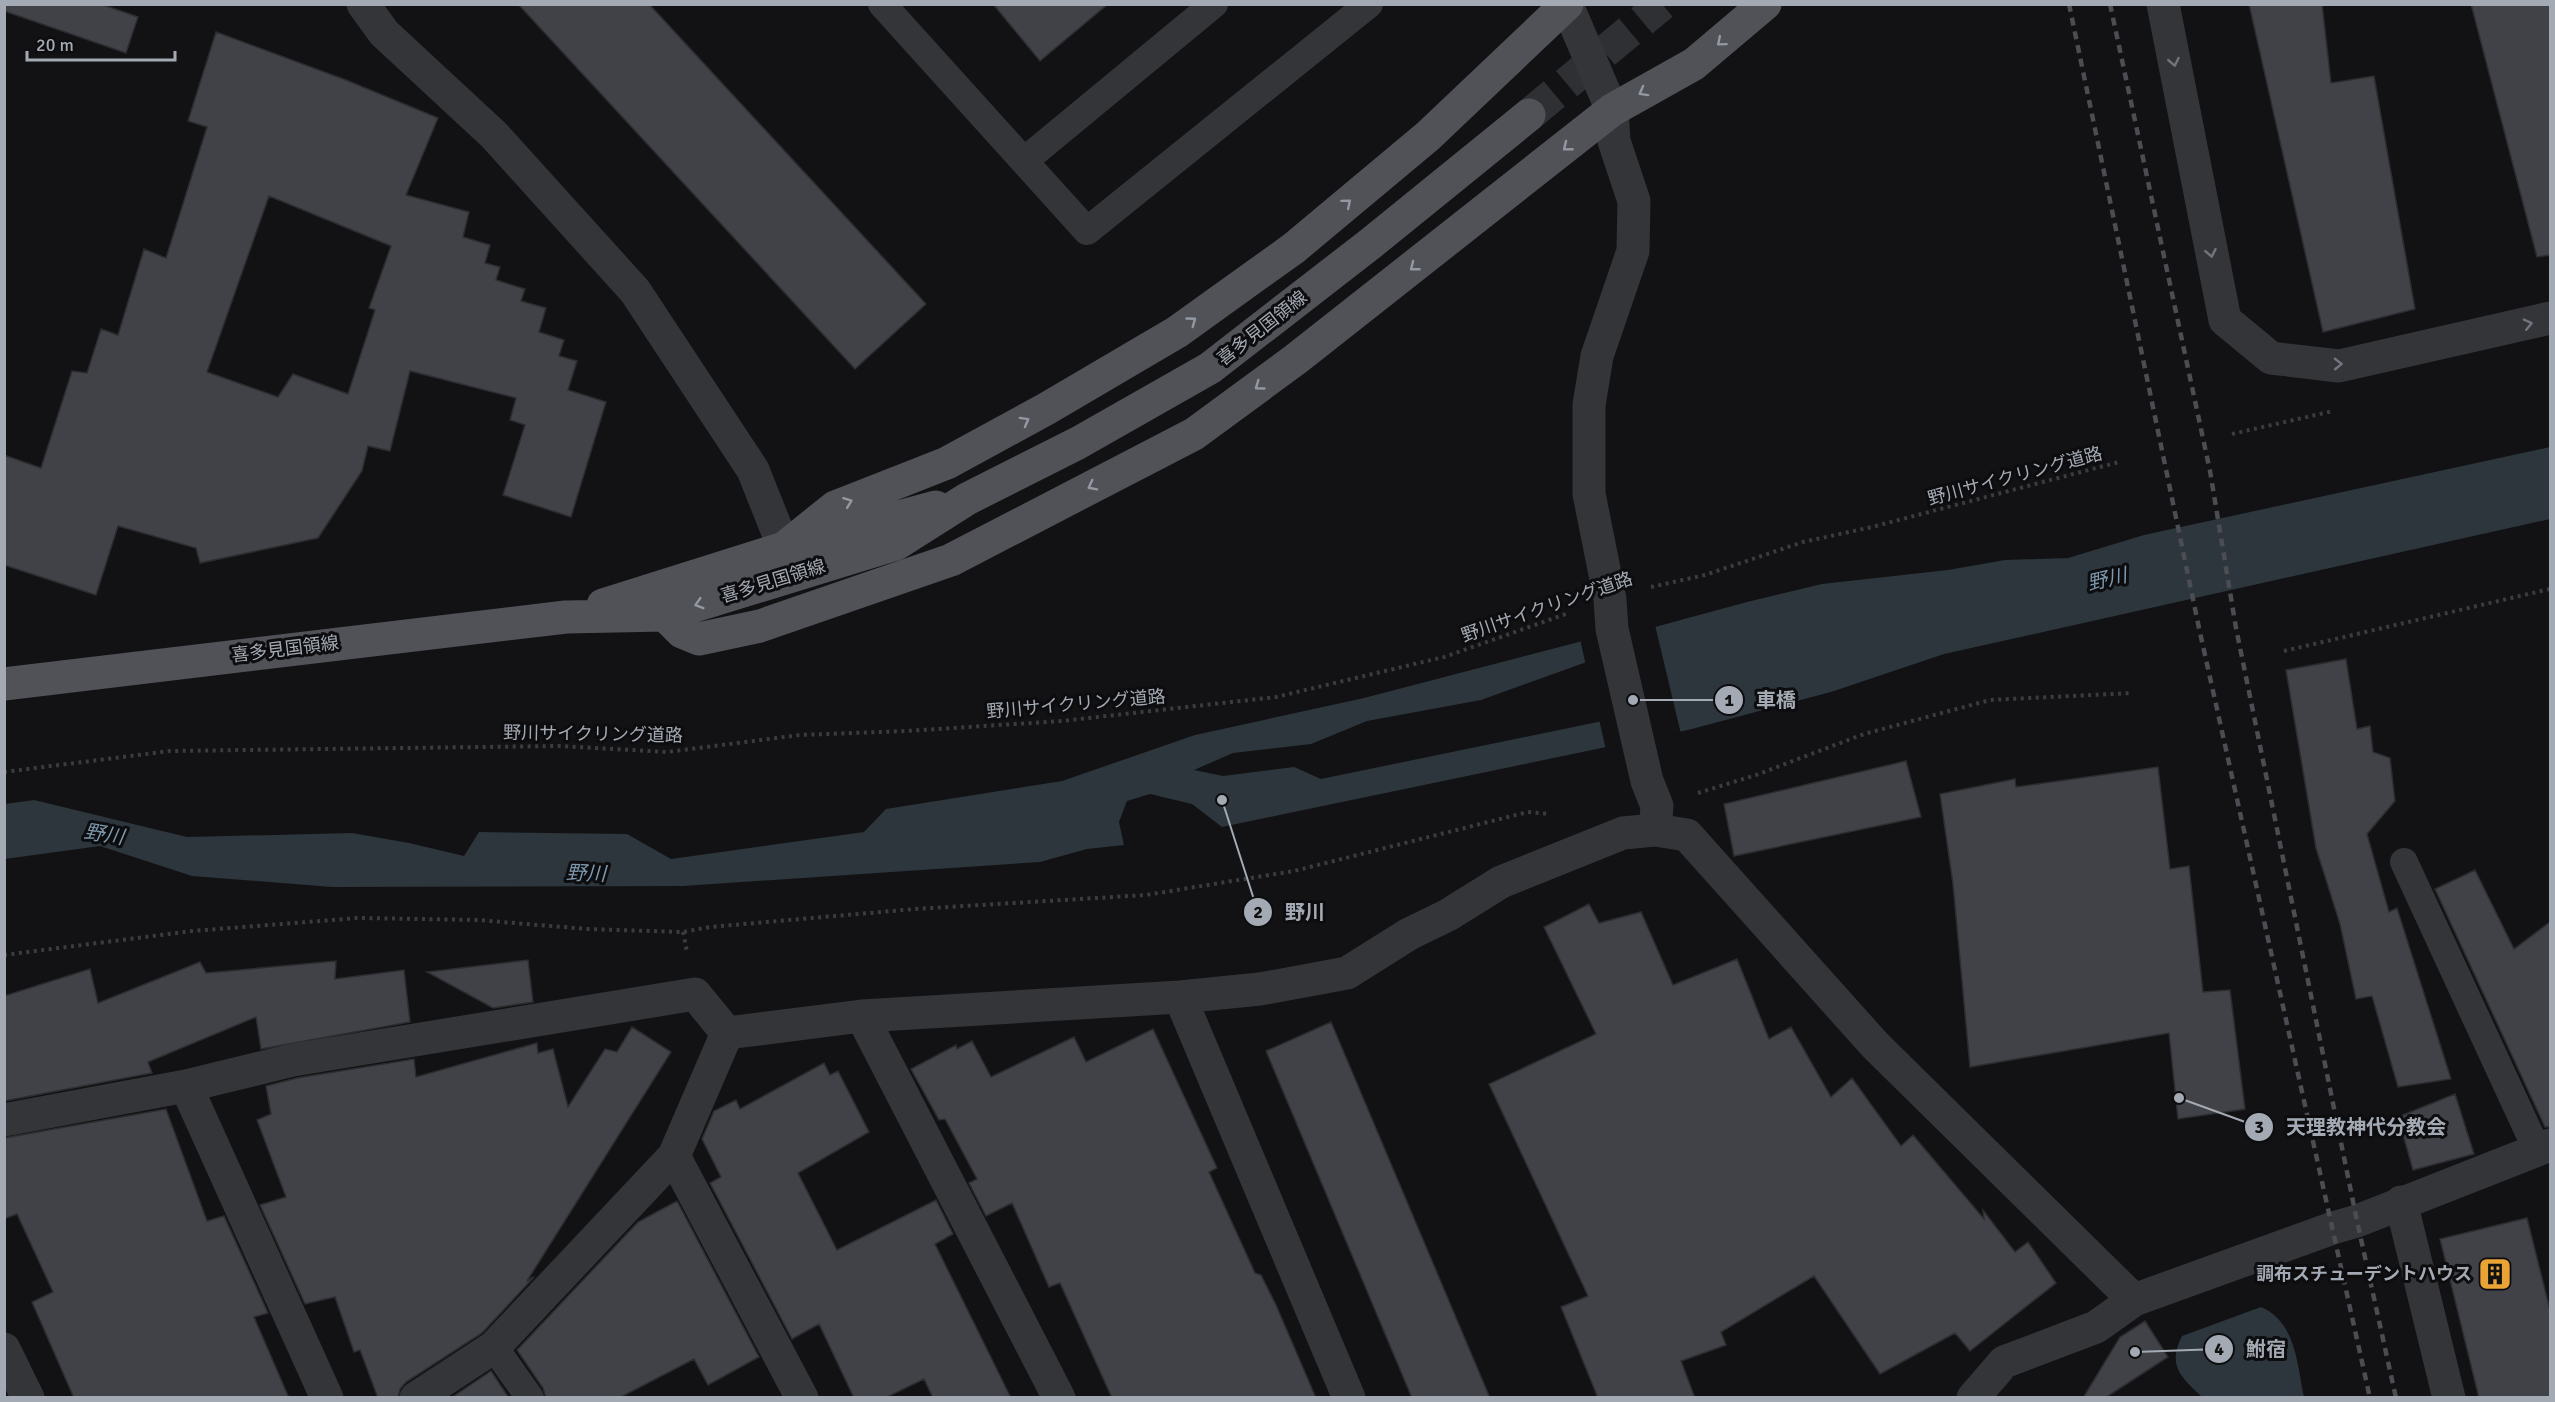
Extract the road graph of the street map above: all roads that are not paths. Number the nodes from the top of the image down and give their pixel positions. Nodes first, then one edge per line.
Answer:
1 (363, 4) edge
2 (882, 4) edge
3 (1214, 4) edge
4 (1369, 4) edge
5 (1765, 4) edge
6 (2163, 4) edge
7 (1567, 5) edge
8 (1612, 110) junction
9 (1529, 115) tunnel mouth
10 (1024, 161) junction
11 (2550, 318) edge
12 (967, 499) junction
13 (784, 548) junction
14 (665, 615) junction
15 (566, 616) junction
16 (4, 684) edge
17 (1656, 818) junction
18 (2404, 862) dead end
19 (1180, 997) junction
20 (862, 1016) junction
21 (727, 1033) junction
22 (186, 1086) junction
23 (4, 1120) edge
24 (2544, 1148) edge
25 (674, 1156) junction
26 (2401, 1202) junction
27 (2134, 1300) junction
28 (494, 1347) junction
29 (4, 1349) edge
30 (28, 1398) edge
31 (327, 1398) edge
32 (416, 1398) edge
33 (530, 1398) edge
34 (802, 1398) edge
35 (1059, 1398) edge
36 (1348, 1398) edge
37 (1973, 1398) edge
38 (2449, 1398) edge

1 - 13 street
2 - 10 lane
3 - 10 lane
4 - 10 lane
5 -> 8 main road
6 -> 11 street
7 - 8 street
13 -> 7 main road
8 -> 14 main road
8 - 17 street
9 - 12 main road, 喜多見国領線
12 - 13 main road, 喜多見国領線
12 -> 14 main road, 喜多見国領線
13 - 15 main road, 喜多見国領線
14 - 15 main road, 喜多見国領線
15 - 16 main road, 喜多見国領線
17 - 19 street
17 - 27 street
18 - 24 lane
19 - 20 street
19 - 36 street
20 - 21 street
20 - 35 street
21 - 22 street
21 - 25 street
22 - 23 street
22 - 31 street
24 - 26 street
25 - 28 street
25 - 34 street
26 - 27 street
26 - 38 street
27 - 37 street
28 - 32 street
28 - 33 lane
29 - 30 street

